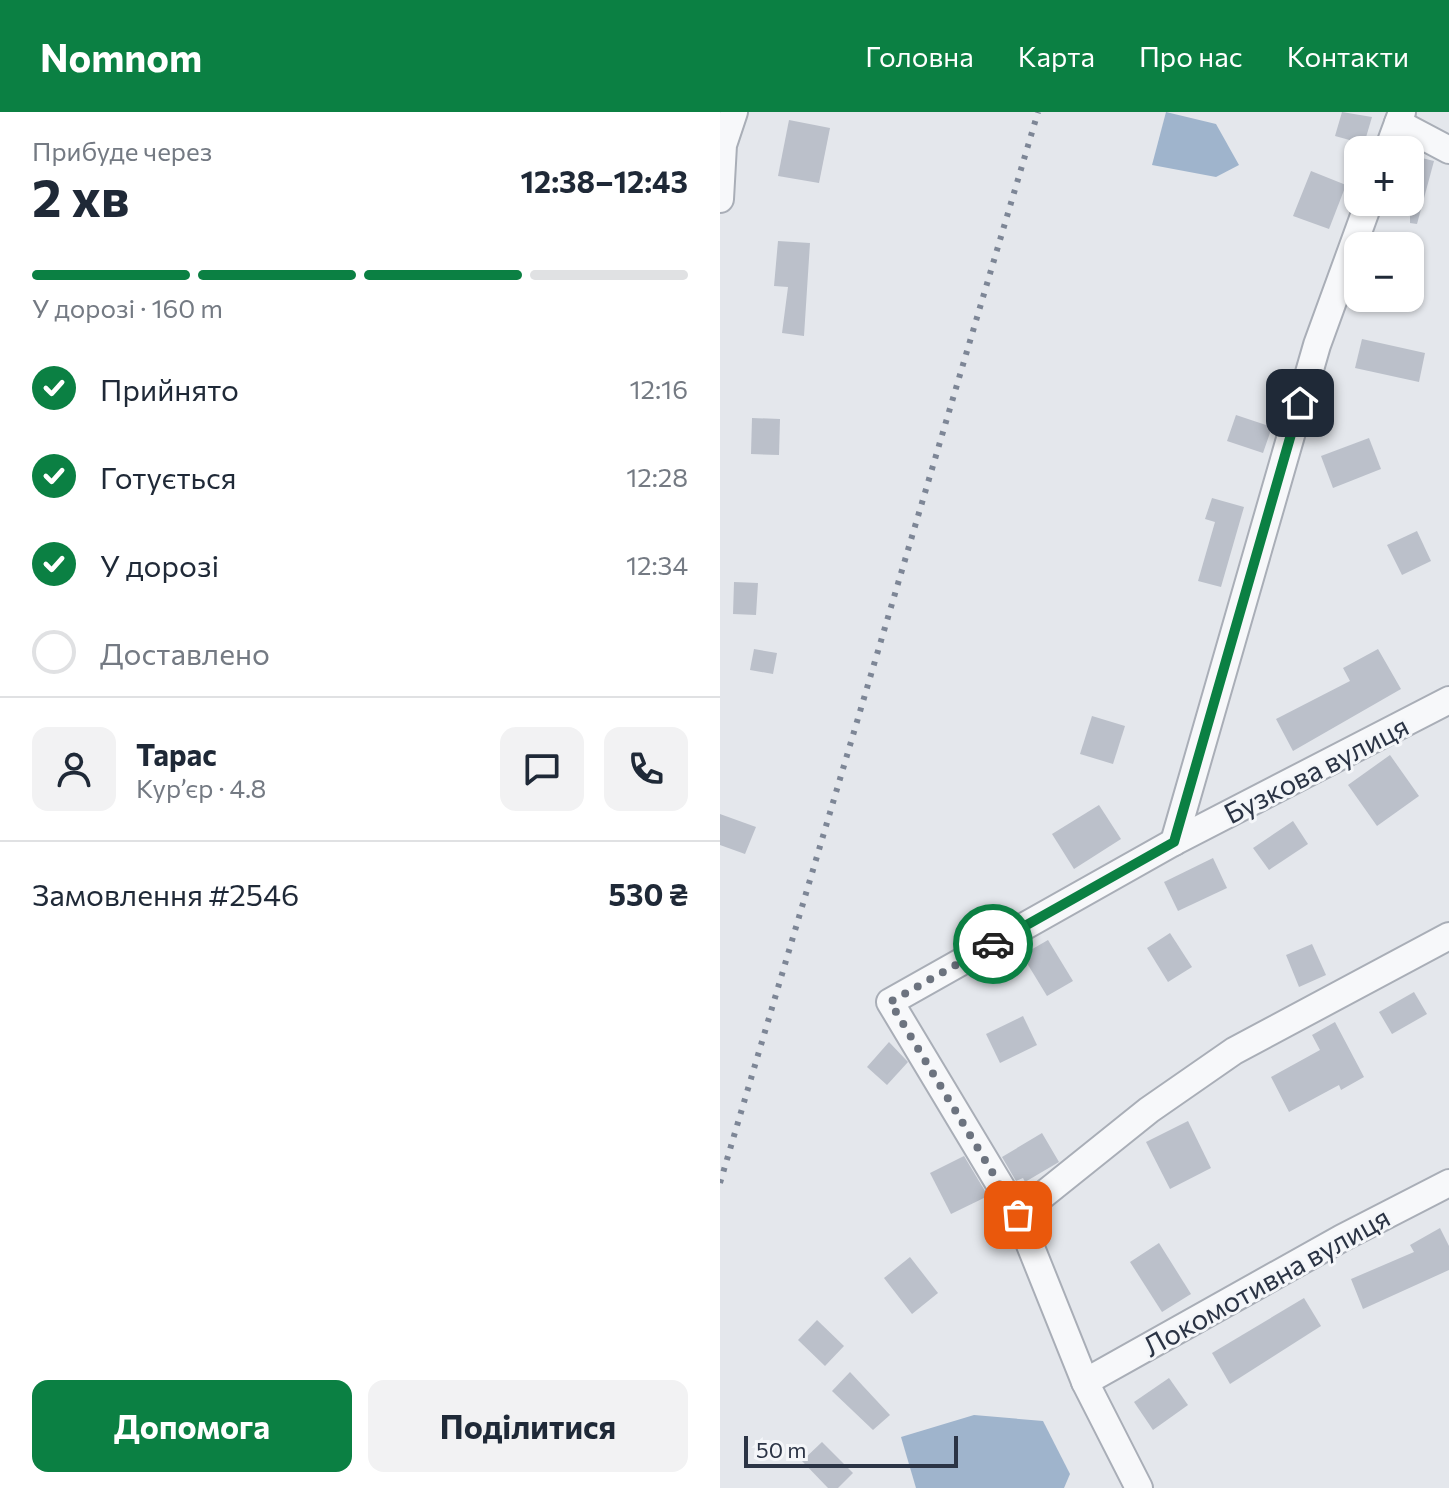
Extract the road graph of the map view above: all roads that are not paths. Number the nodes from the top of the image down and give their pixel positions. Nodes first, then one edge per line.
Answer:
1 (734, 112) edge
2 (1400, 118) edge
3 (1449, 150) edge
4 (720, 199) edge
5 (1364, 216) edge
6 (1449, 700) edge
7 (1174, 842) junction
8 (1449, 936) edge
9 (1449, 1183) edge
10 (1018, 1215) junction
11 (1085, 1382) junction
12 (1136, 1486) edge

1 - 4 street
2 - 3 street
5 - 7 street
6 - 7 street, Бузкова вулиця
7 - 10 street, Бузкова вулиця
8 - 10 street
9 - 11 street, Локомотивна вулиця
10 - 11 street
11 - 12 street

